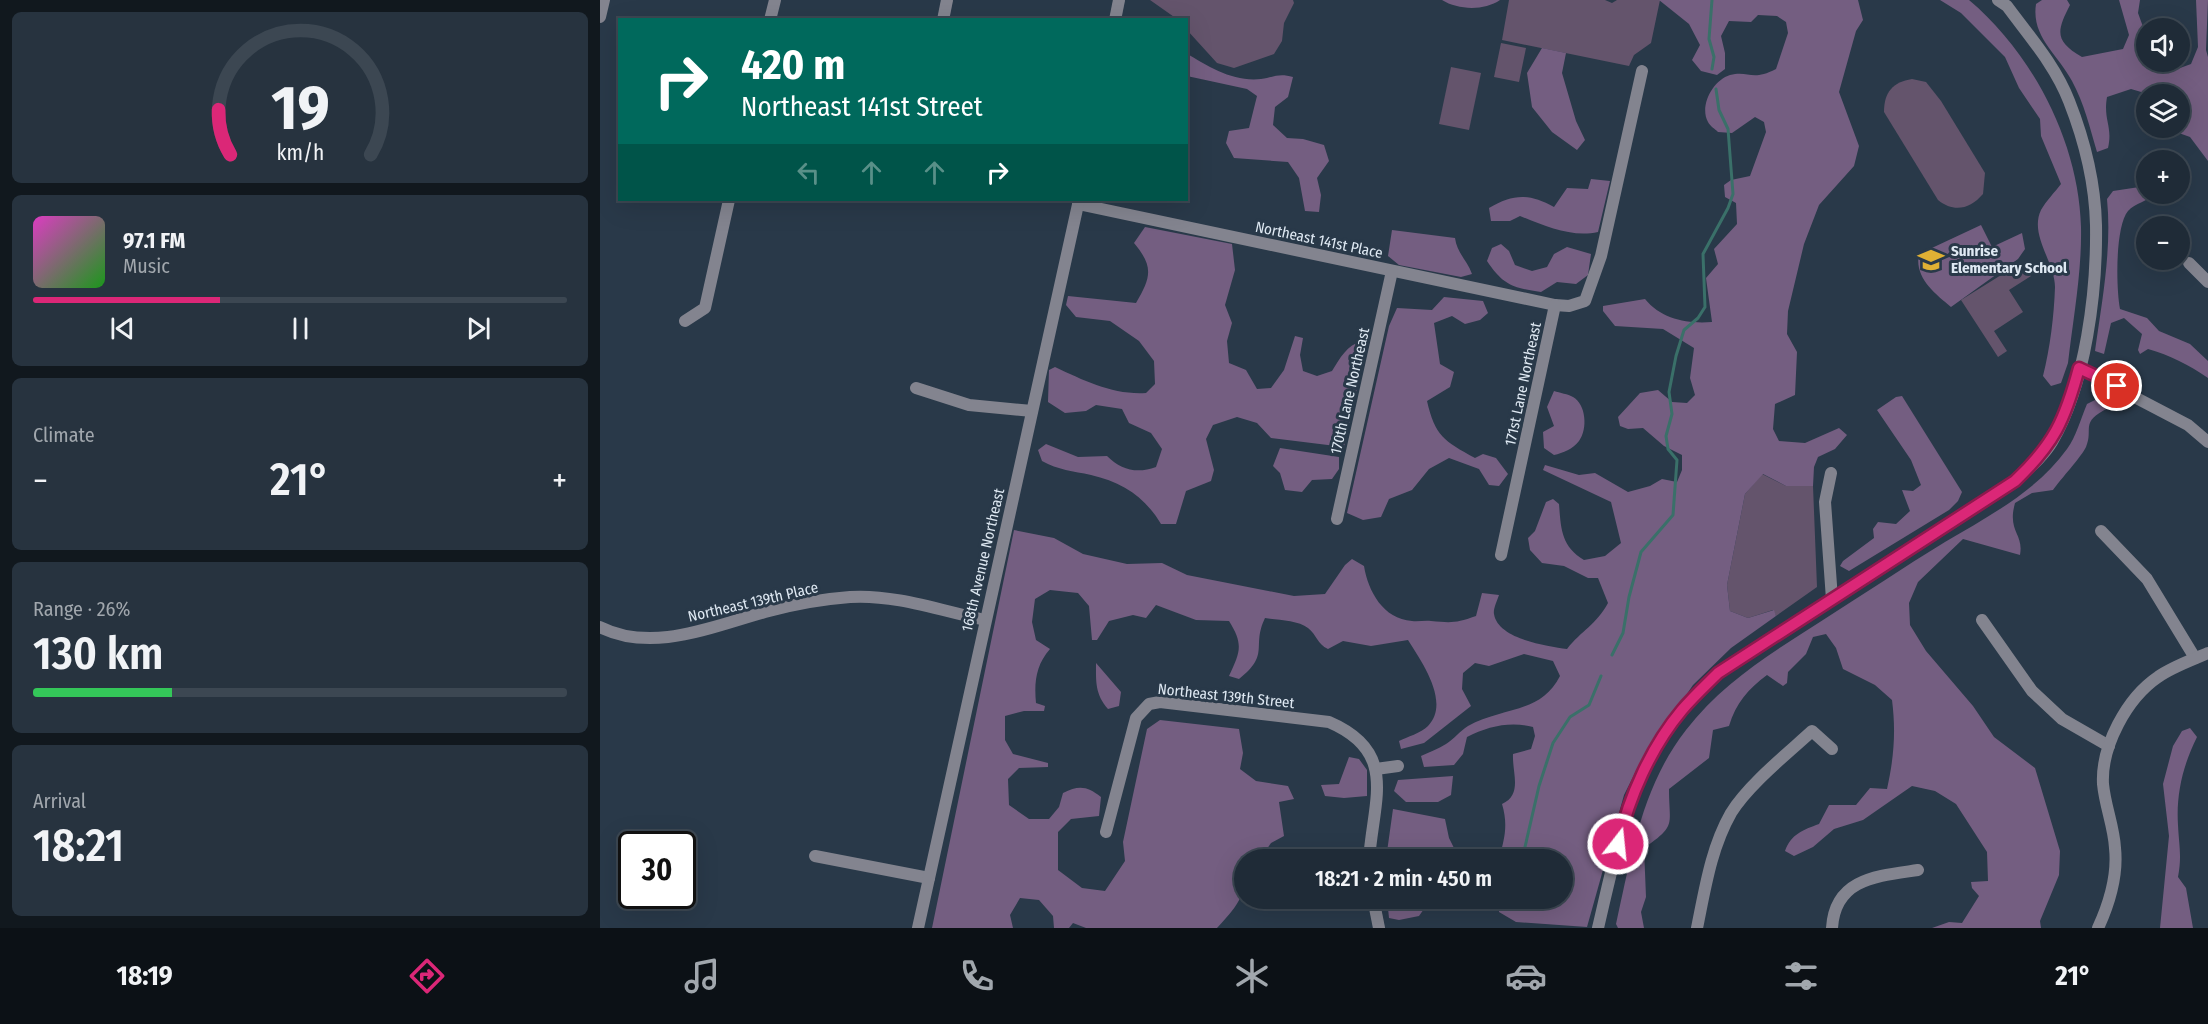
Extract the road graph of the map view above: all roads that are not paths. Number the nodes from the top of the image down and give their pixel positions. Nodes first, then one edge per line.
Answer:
1 (604, 0) edge
2 (775, 0) edge
3 (947, 0) edge
4 (1119, 0) edge
5 (2006, 2) edge
6 (600, 17) edge
7 (770, 18) edge
8 (943, 18) edge
9 (1115, 18) edge
10 (1642, 71) dead end
11 (729, 201) edge
12 (1078, 202) edge
13 (2190, 264) edge
14 (1392, 270) junction
15 (2208, 282) edge
16 (1555, 305) junction
17 (686, 321) dead end
18 (2079, 368) junction
19 (916, 388) dead end
20 (1032, 411) junction
21 (2208, 442) edge
22 (1831, 472) dead end
23 (1337, 519) dead end
24 (2101, 531) dead end
25 (1501, 555) dead end
26 (1832, 600) junction
27 (985, 620) junction
28 (1982, 620) dead end
29 (600, 627) edge
30 (2208, 653) edge
31 (2195, 658) junction
32 (2109, 746) junction
33 (1832, 749) dead end
34 (1398, 765) dead end
35 (1376, 769) junction
36 (1106, 831) dead end
37 (1371, 849) edge
38 (815, 855) dead end
39 (1918, 870) dead end
40 (929, 878) junction
41 (1375, 909) edge
42 (918, 928) edge
43 (1378, 928) edge
44 (1598, 928) edge
45 (1696, 928) edge
46 (1833, 928) edge
47 (2098, 928) edge

1 - 6 street
2 - 7 street
3 - 8 street
4 - 9 street
5 - 18 street
10 - 16 street, 171st Lane Northeast
11 - 17 street
12 - 14 street, Northeast 141st Place
12 - 20 street, 168th Avenue Northeast
13 - 15 street
14 - 16 street, Northeast 141st Place
14 - 23 street, 170th Lane Northeast
16 - 25 street, 171st Lane Northeast
18 - 21 street
18 - 26 street
19 - 20 street
20 - 27 street, 168th Avenue Northeast
22 - 26 street
24 - 31 street
26 - 44 street
27 - 29 street, Northeast 139th Place
27 - 40 street, 168th Avenue Northeast
28 - 32 street
30 - 31 street
31 - 32 street
32 - 47 street
33 - 45 street
34 - 35 street
35 - 36 street, Northeast 139th Street
35 - 37 street
38 - 40 street
39 - 46 street
40 - 42 street, 168th Avenue Northeast
41 - 43 street

